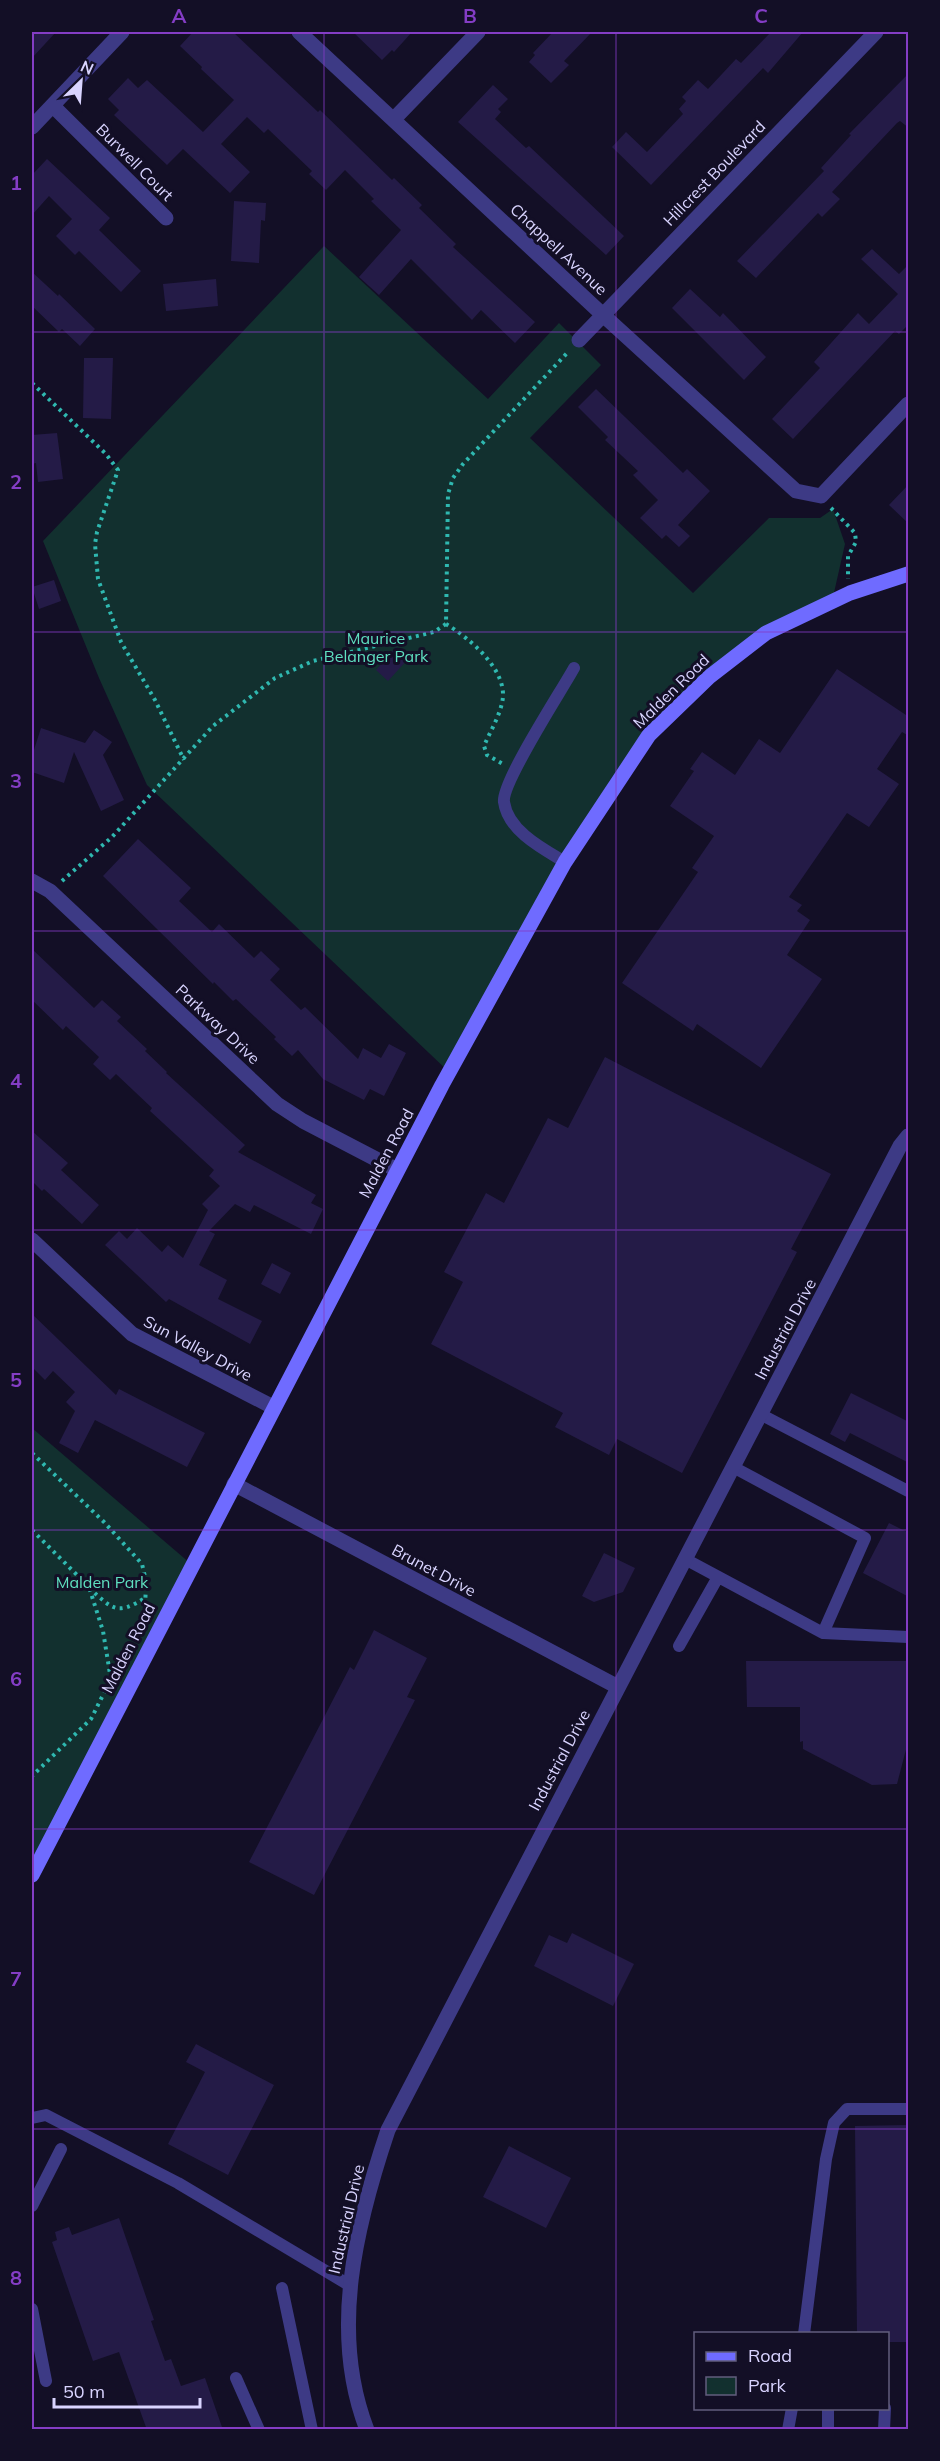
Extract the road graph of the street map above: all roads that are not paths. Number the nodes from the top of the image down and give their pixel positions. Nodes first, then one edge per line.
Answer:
1 (123, 32) edge
2 (299, 32) edge
3 (478, 32) edge
4 (876, 32) edge
5 (53, 106) junction
6 (394, 119) junction
7 (32, 128) edge
8 (166, 218) dead end
9 (603, 315) junction
10 (579, 340) road end
11 (909, 404) edge
12 (909, 574) edge
13 (574, 668) dead end
14 (565, 862) junction
15 (32, 881) edge
16 (909, 1136) edge
17 (397, 1170) junction
18 (32, 1240) edge
19 (273, 1407) junction
20 (760, 1414) junction
21 (732, 1467) junction
22 (234, 1484) junction
23 (909, 1491) edge
24 (685, 1559) junction
25 (718, 1577) junction
26 (823, 1633) junction
27 (909, 1637) edge
28 (679, 1646) dead end
29 (618, 1688) junction
30 (32, 1875) edge
31 (909, 2109) edge
32 (32, 2118) edge
33 (61, 2149) dead end
34 (32, 2206) edge
35 (350, 2285) junction
36 (282, 2288) dead end
37 (32, 2309) edge
38 (804, 2332) edge
39 (236, 2378) dead end
40 (46, 2381) dead end
41 (792, 2410) edge
42 (828, 2410) edge
43 (885, 2410) edge
44 (259, 2430) edge
45 (312, 2430) edge
46 (367, 2430) edge
47 (788, 2430) edge
48 (828, 2430) edge
49 (884, 2430) edge

1 - 5 street
2 - 6 street, Chappell Avenue
3 - 6 street
4 - 9 street, Hillcrest Boulevard
5 - 7 street
5 - 8 street, Burwell Court
6 - 9 street, Chappell Avenue
9 - 10 street, Hillcrest Boulevard
9 - 11 street, Chappell Avenue
12 - 14 main road, Malden Road
13 - 14 lane
14 - 17 main road, Malden Road
15 - 17 street, Parkway Drive
16 - 20 street, Industrial Drive
17 - 19 main road, Malden Road
18 - 19 street, Sun Valley Drive
19 - 22 main road, Malden Road
20 - 21 street, Industrial Drive
20 - 23 lane
21 - 24 street, Industrial Drive
21 - 26 lane
22 - 29 street, Brunet Drive
22 - 30 main road, Malden Road
24 - 25 lane
24 - 29 street, Industrial Drive
25 - 26 lane
25 - 28 lane
26 - 27 lane
29 - 35 street, Industrial Drive
31 - 38 lane
32 - 35 lane
33 - 34 lane
35 - 46 street, Industrial Drive
36 - 45 lane
37 - 40 lane
39 - 44 lane
41 - 47 lane
42 - 48 lane
43 - 49 lane

